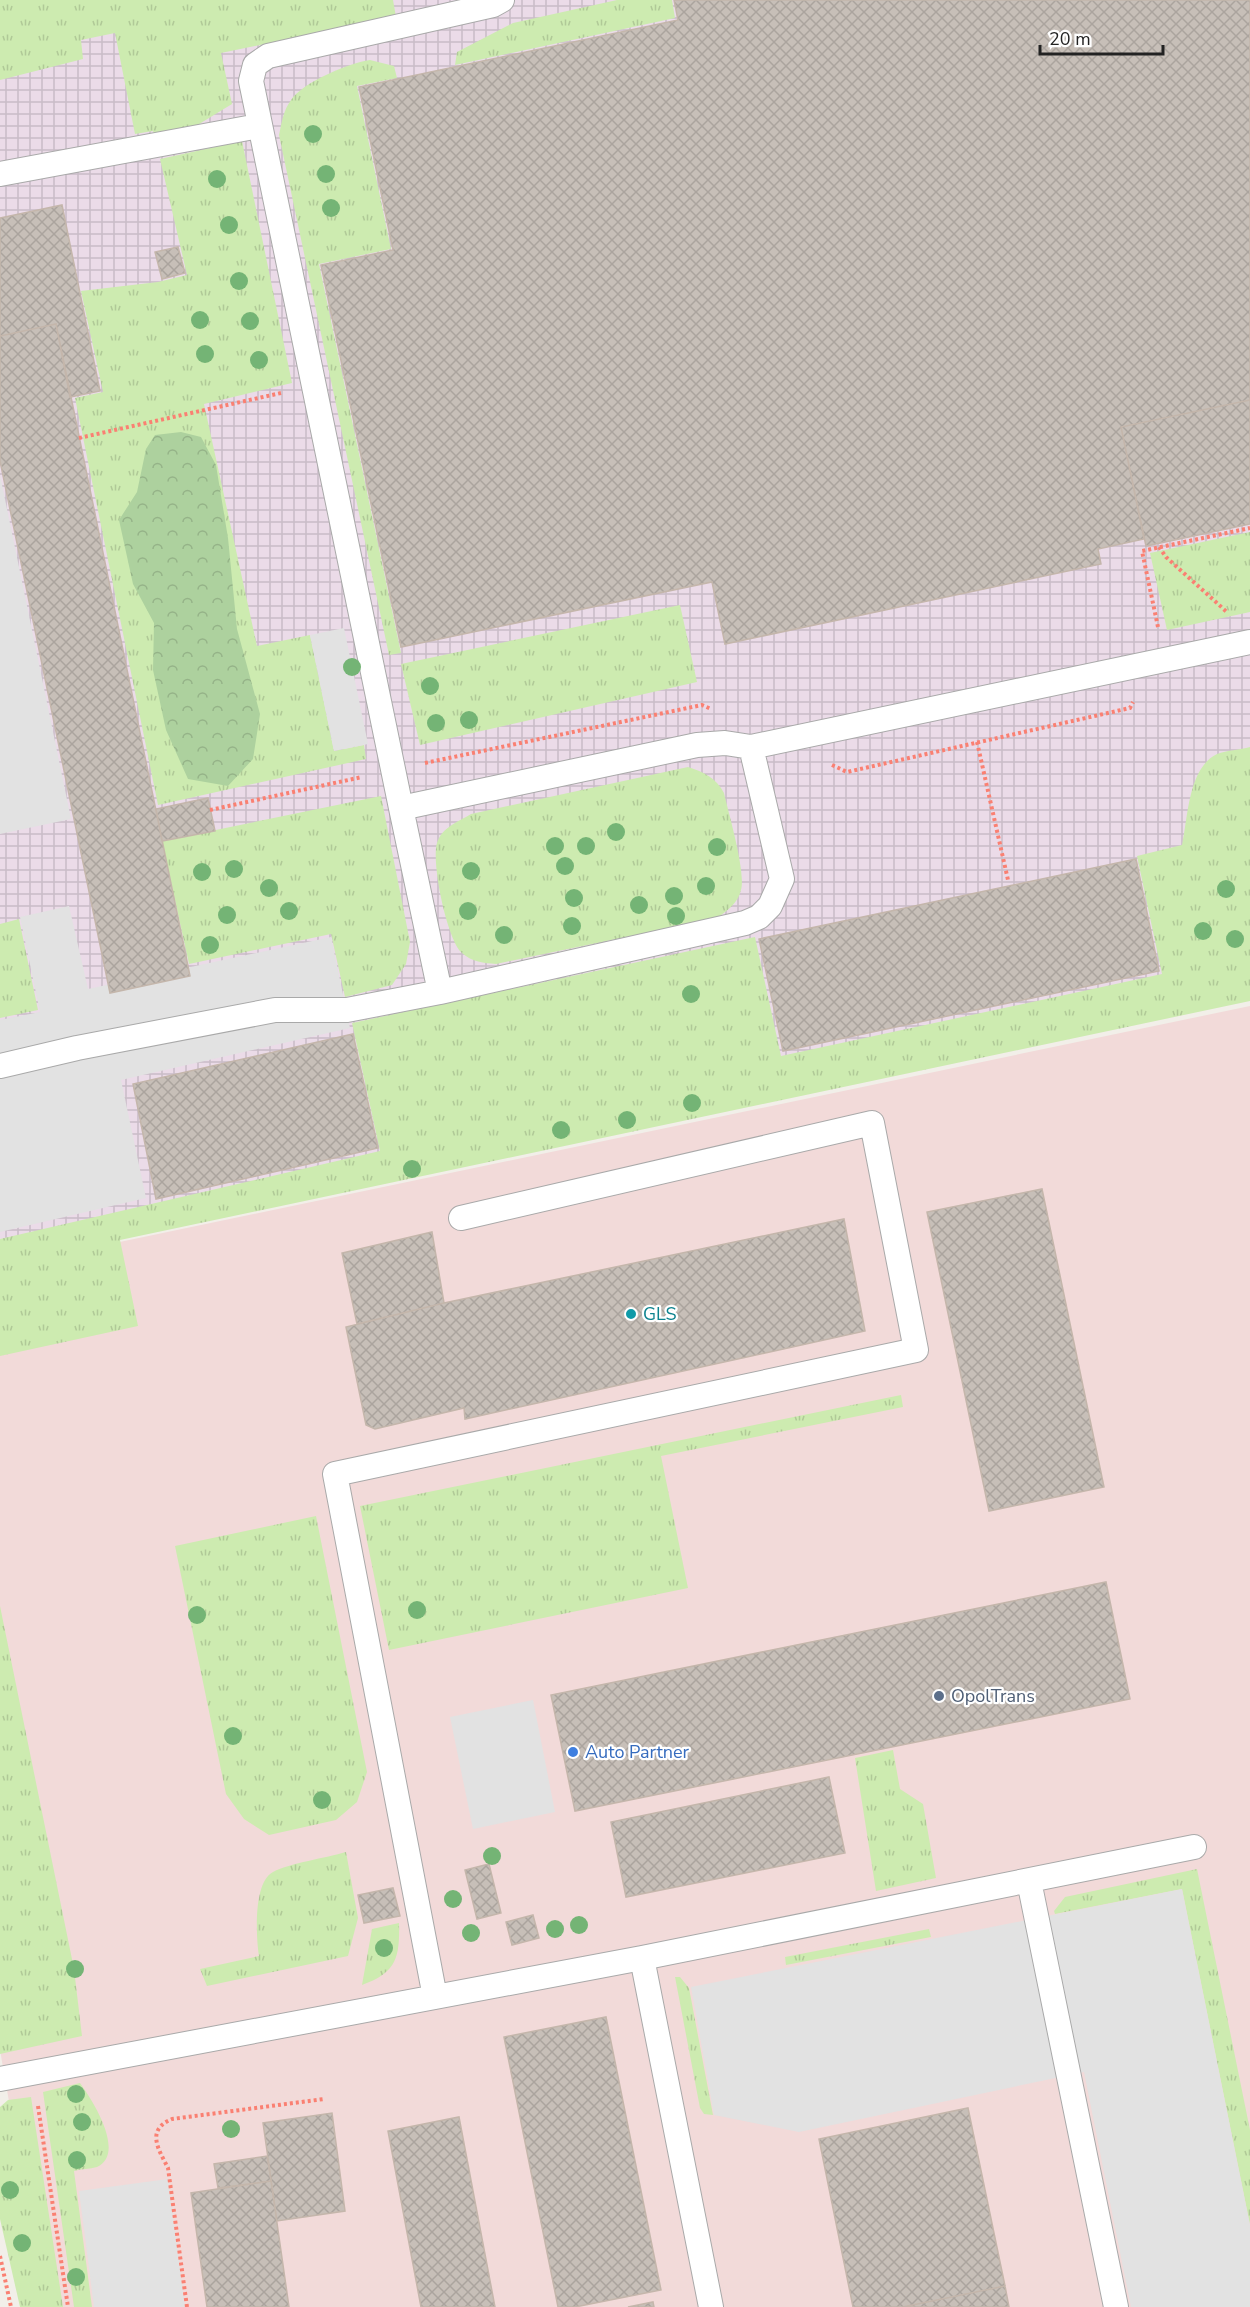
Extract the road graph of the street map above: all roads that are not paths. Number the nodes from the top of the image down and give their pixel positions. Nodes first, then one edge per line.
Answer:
1 (501, 0) edge
2 (259, 126) junction
3 (0, 174) edge
4 (1250, 642) edge
5 (751, 747) junction
6 (401, 808) junction
7 (440, 992) junction
8 (0, 1066) edge
9 (461, 1218) dead end
10 (1194, 1847) dead end
11 (1029, 1881) junction
12 (642, 1958) junction
13 (435, 1997) junction
14 (0, 2079) edge
15 (711, 2307) edge
16 (1116, 2307) edge

1 - 2 lane
2 - 3 lane
2 - 6 lane
4 - 5 lane
5 - 6 lane
5 - 7 lane
6 - 7 lane
7 - 8 lane
9 - 13 lane
10 - 11 lane
11 - 12 lane
11 - 16 lane
12 - 13 lane
12 - 15 lane
13 - 14 lane

